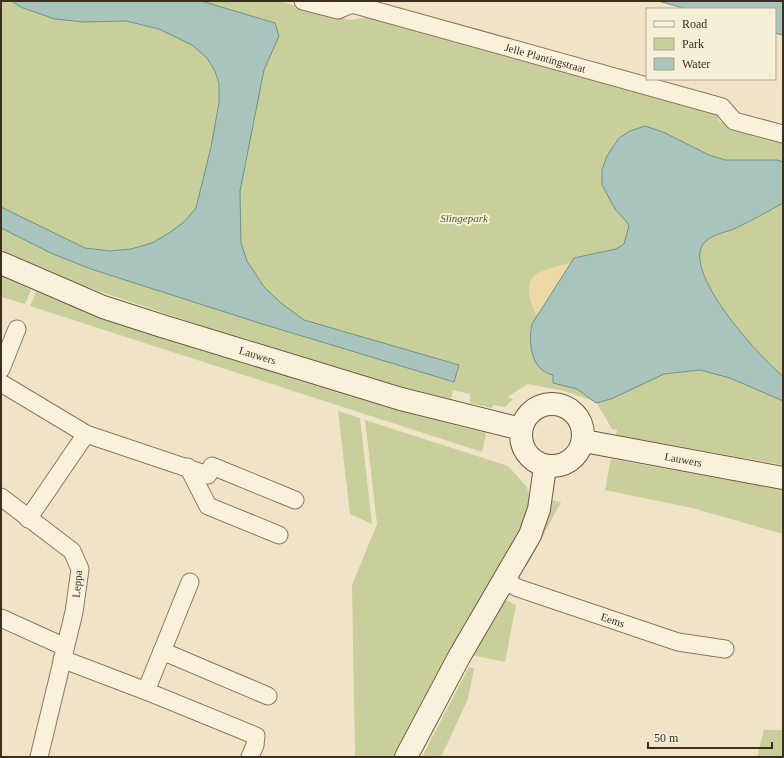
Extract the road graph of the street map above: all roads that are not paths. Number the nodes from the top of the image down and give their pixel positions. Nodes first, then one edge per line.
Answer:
1 (303, 1) edge
2 (783, 134) edge
3 (1, 263) edge
4 (17, 329) dead end
5 (1, 369) edge
6 (1, 383) edge
7 (521, 429) junction
8 (86, 434) junction
9 (584, 441) junction
10 (188, 467) junction
11 (545, 467) junction
12 (783, 478) edge
13 (1, 497) edge
14 (295, 500) dead end
15 (28, 519) junction
16 (279, 535) dead end
17 (503, 580) junction
18 (190, 582) dead end
19 (1, 618) edge
20 (725, 650) dead end
21 (162, 651) junction
22 (63, 653) junction
23 (146, 691) junction
24 (268, 696) dead end
25 (39, 757) edge
26 (250, 757) edge
27 (406, 757) edge

1 - 2 street, Jelle Plantingstraat
3 - 7 street, Lauwers
4 - 5 street
6 - 8 street
7 - 9 street
7 - 11 street
8 - 10 street
8 - 15 street
9 - 11 street
9 - 12 street, Lauwers
10 - 14 street
10 - 16 street
11 - 17 street
13 - 15 street, Leppa
15 - 22 street, Leppa
17 - 20 street, Eems
17 - 27 street
18 - 21 street
19 - 22 street
21 - 23 street
21 - 24 street
22 - 23 street
22 - 25 street, Leppa
23 - 26 street

